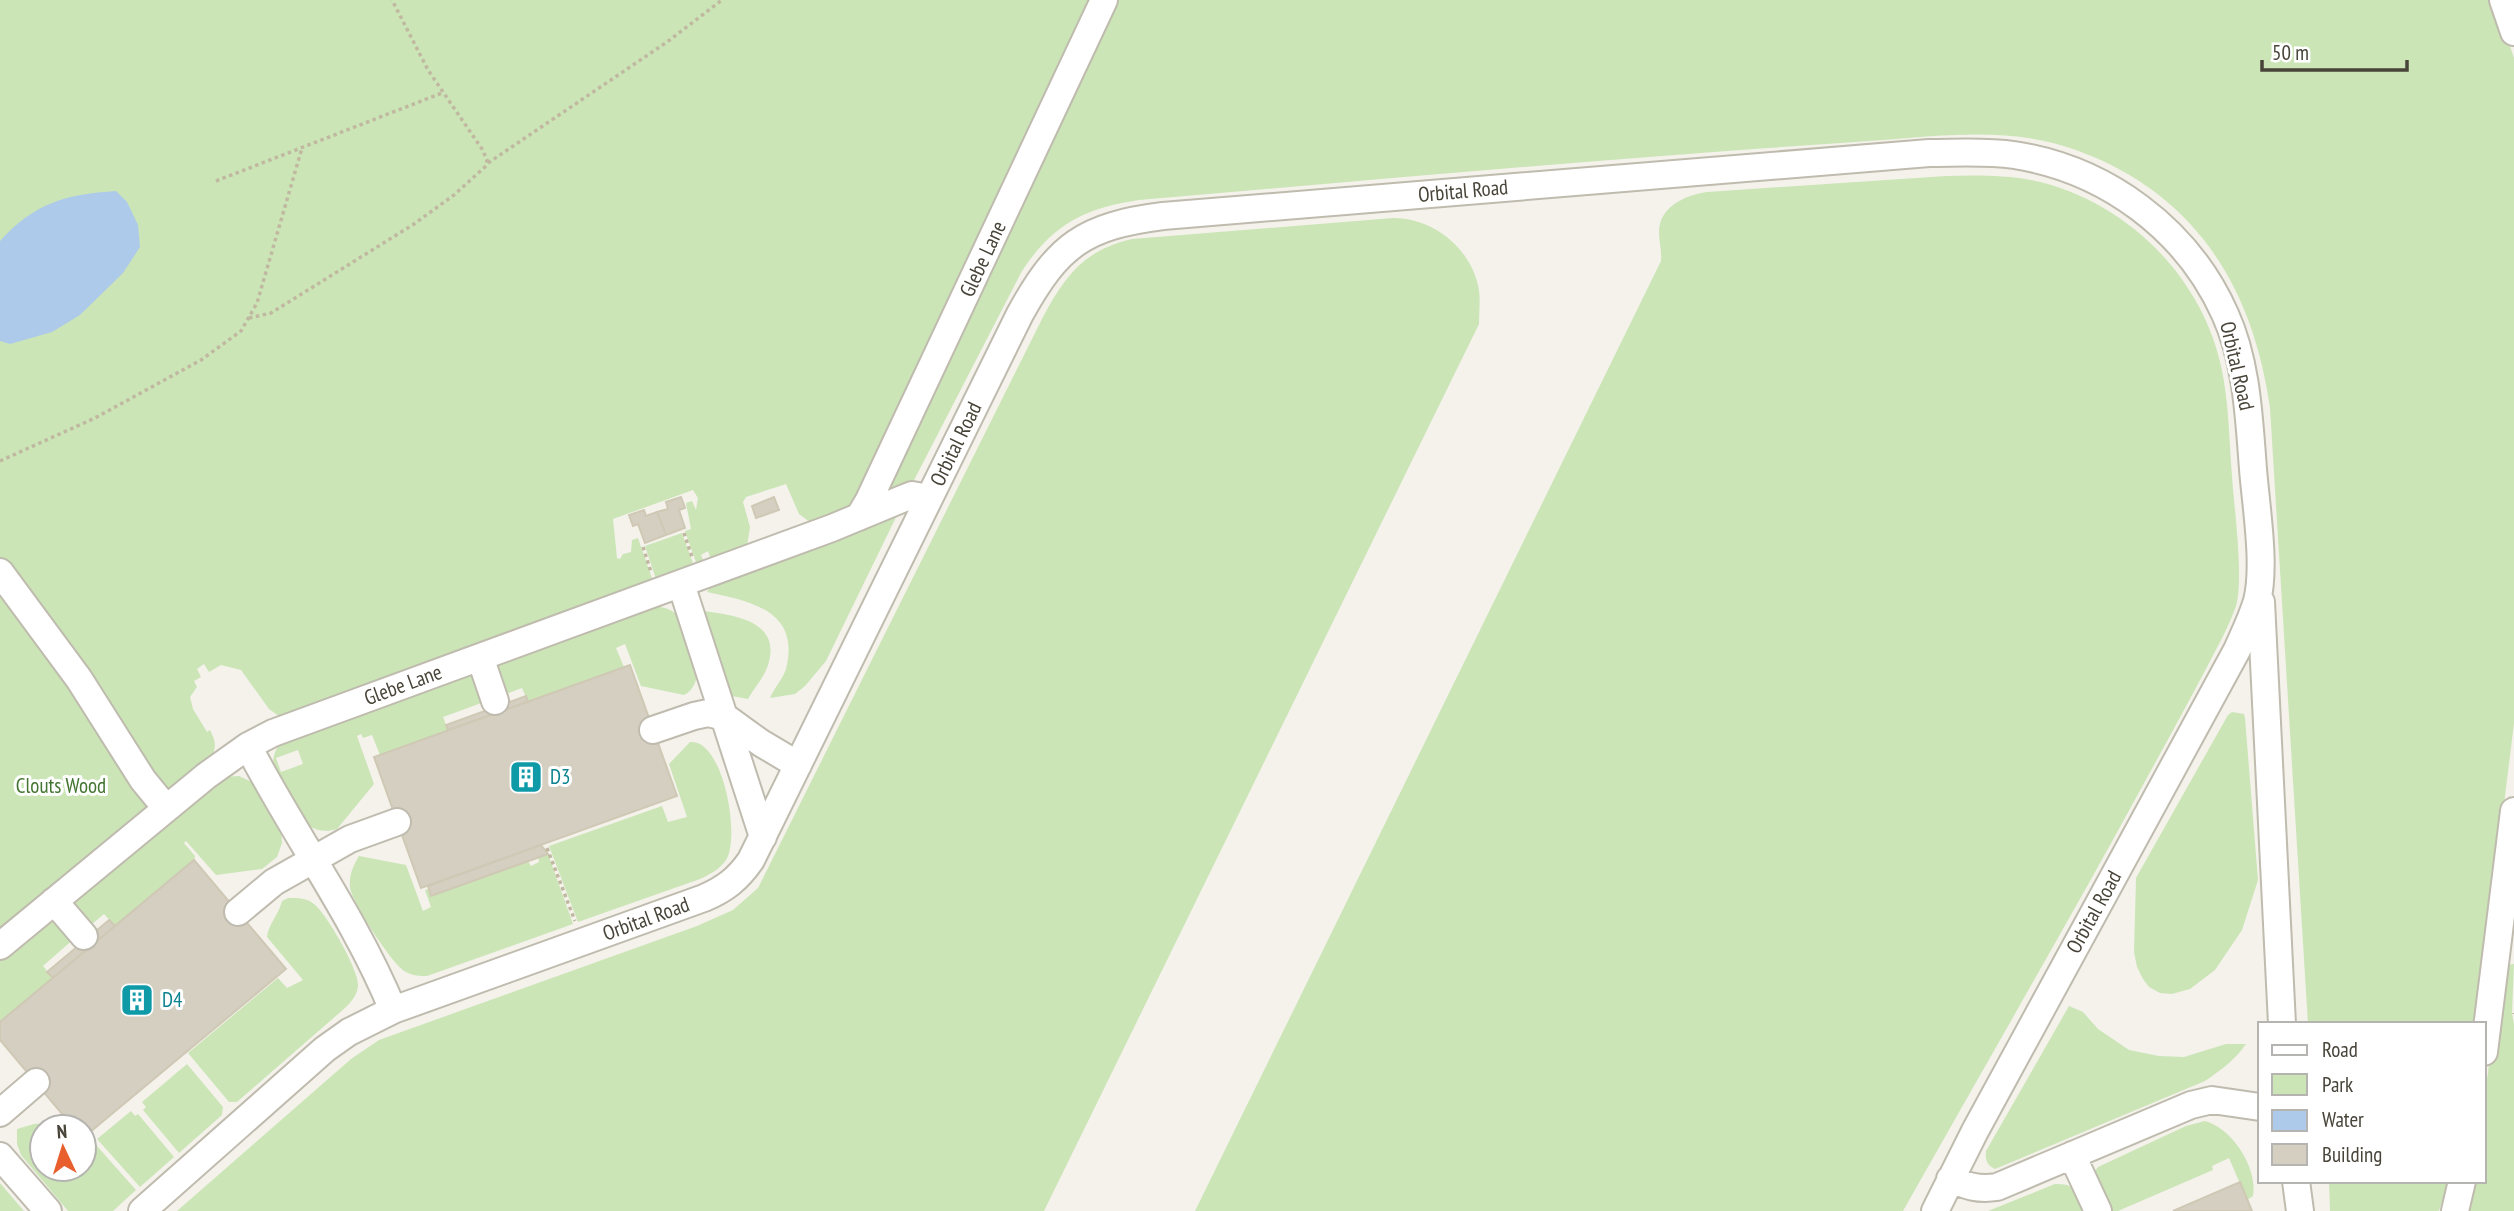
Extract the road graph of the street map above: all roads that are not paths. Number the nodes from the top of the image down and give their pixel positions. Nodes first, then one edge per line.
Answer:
1 (1104, 0) edge
2 (2503, 0) edge
3 (2514, 32) edge
4 (929, 498) junction
5 (859, 517) junction
6 (2260, 562) junction
7 (0, 572) edge
8 (681, 584) junction
9 (480, 657) junction
10 (495, 701) dead end
11 (725, 717) junction
12 (653, 730) dead end
13 (248, 746) junction
14 (798, 765) junction
15 (166, 808) junction
16 (2514, 811) edge
17 (397, 822) dead end
18 (763, 837) junction
19 (312, 861) junction
20 (54, 901) junction
21 (238, 912) dead end
22 (2507, 915) edge
23 (84, 936) dead end
24 (0, 946) edge
25 (2505, 954) edge
26 (393, 1010) junction
27 (2283, 1022) edge
28 (2486, 1043) edge
29 (36, 1082) dead end
30 (2258, 1107) edge
31 (0, 1113) edge
32 (2072, 1155) junction
33 (0, 1156) edge
34 (1950, 1179) junction
35 (2296, 1183) edge
36 (2462, 1183) edge
37 (48, 1211) edge
38 (142, 1211) edge
39 (1935, 1211) edge
40 (2098, 1211) edge
41 (2300, 1211) edge
42 (2455, 1211) edge

1 - 5 street, Glebe Lane
2 - 3 street
4 - 5 street, Glebe Lane
4 - 6 street, Orbital Road
4 - 14 street, Orbital Road
5 - 8 street, Glebe Lane
6 - 27 street
6 - 34 street, Orbital Road
7 - 15 street
8 - 9 street, Glebe Lane
8 - 11 street
9 - 10 street
9 - 13 street, Glebe Lane
11 - 12 street
11 - 14 street
11 - 18 street
13 - 15 street, Glebe Lane
13 - 19 street
14 - 18 street, Orbital Road
15 - 20 street, Glebe Lane
16 - 22 street
17 - 19 street
18 - 26 street, Orbital Road
19 - 21 street
19 - 26 street
20 - 23 street
20 - 24 street, Glebe Lane
22 - 25 street
25 - 28 street
26 - 38 street, Orbital Road
29 - 31 street
30 - 32 street
32 - 34 street
32 - 40 street
33 - 37 street
34 - 39 street, Orbital Road
35 - 41 street
36 - 42 street

